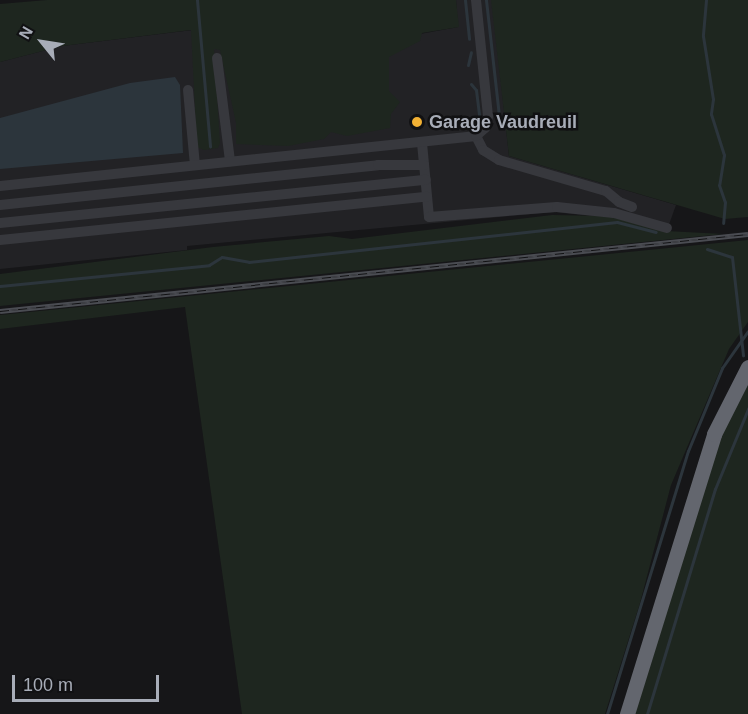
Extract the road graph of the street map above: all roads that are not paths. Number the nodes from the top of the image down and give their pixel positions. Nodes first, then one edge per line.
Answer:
1 (476, 0) edge
2 (217, 58) dead end
3 (189, 90) dead end
4 (476, 136) junction
5 (422, 142) junction
6 (230, 161) junction
7 (195, 165) junction
8 (424, 165) junction
9 (426, 180) junction
10 (0, 186) edge
11 (427, 197) junction
12 (0, 205) edge
13 (632, 207) dead end
14 (0, 223) edge
15 (667, 228) dead end
16 (0, 240) edge
17 (748, 367) edge
18 (627, 714) edge

1 - 4 lane
2 - 6 lane
3 - 7 lane
4 - 5 lane
4 - 13 lane
5 - 6 lane
5 - 8 lane
6 - 7 lane
7 - 10 lane
8 - 9 lane
8 - 12 lane
9 - 11 lane
9 - 14 lane
11 - 15 lane
11 - 16 lane
17 - 18 highway

